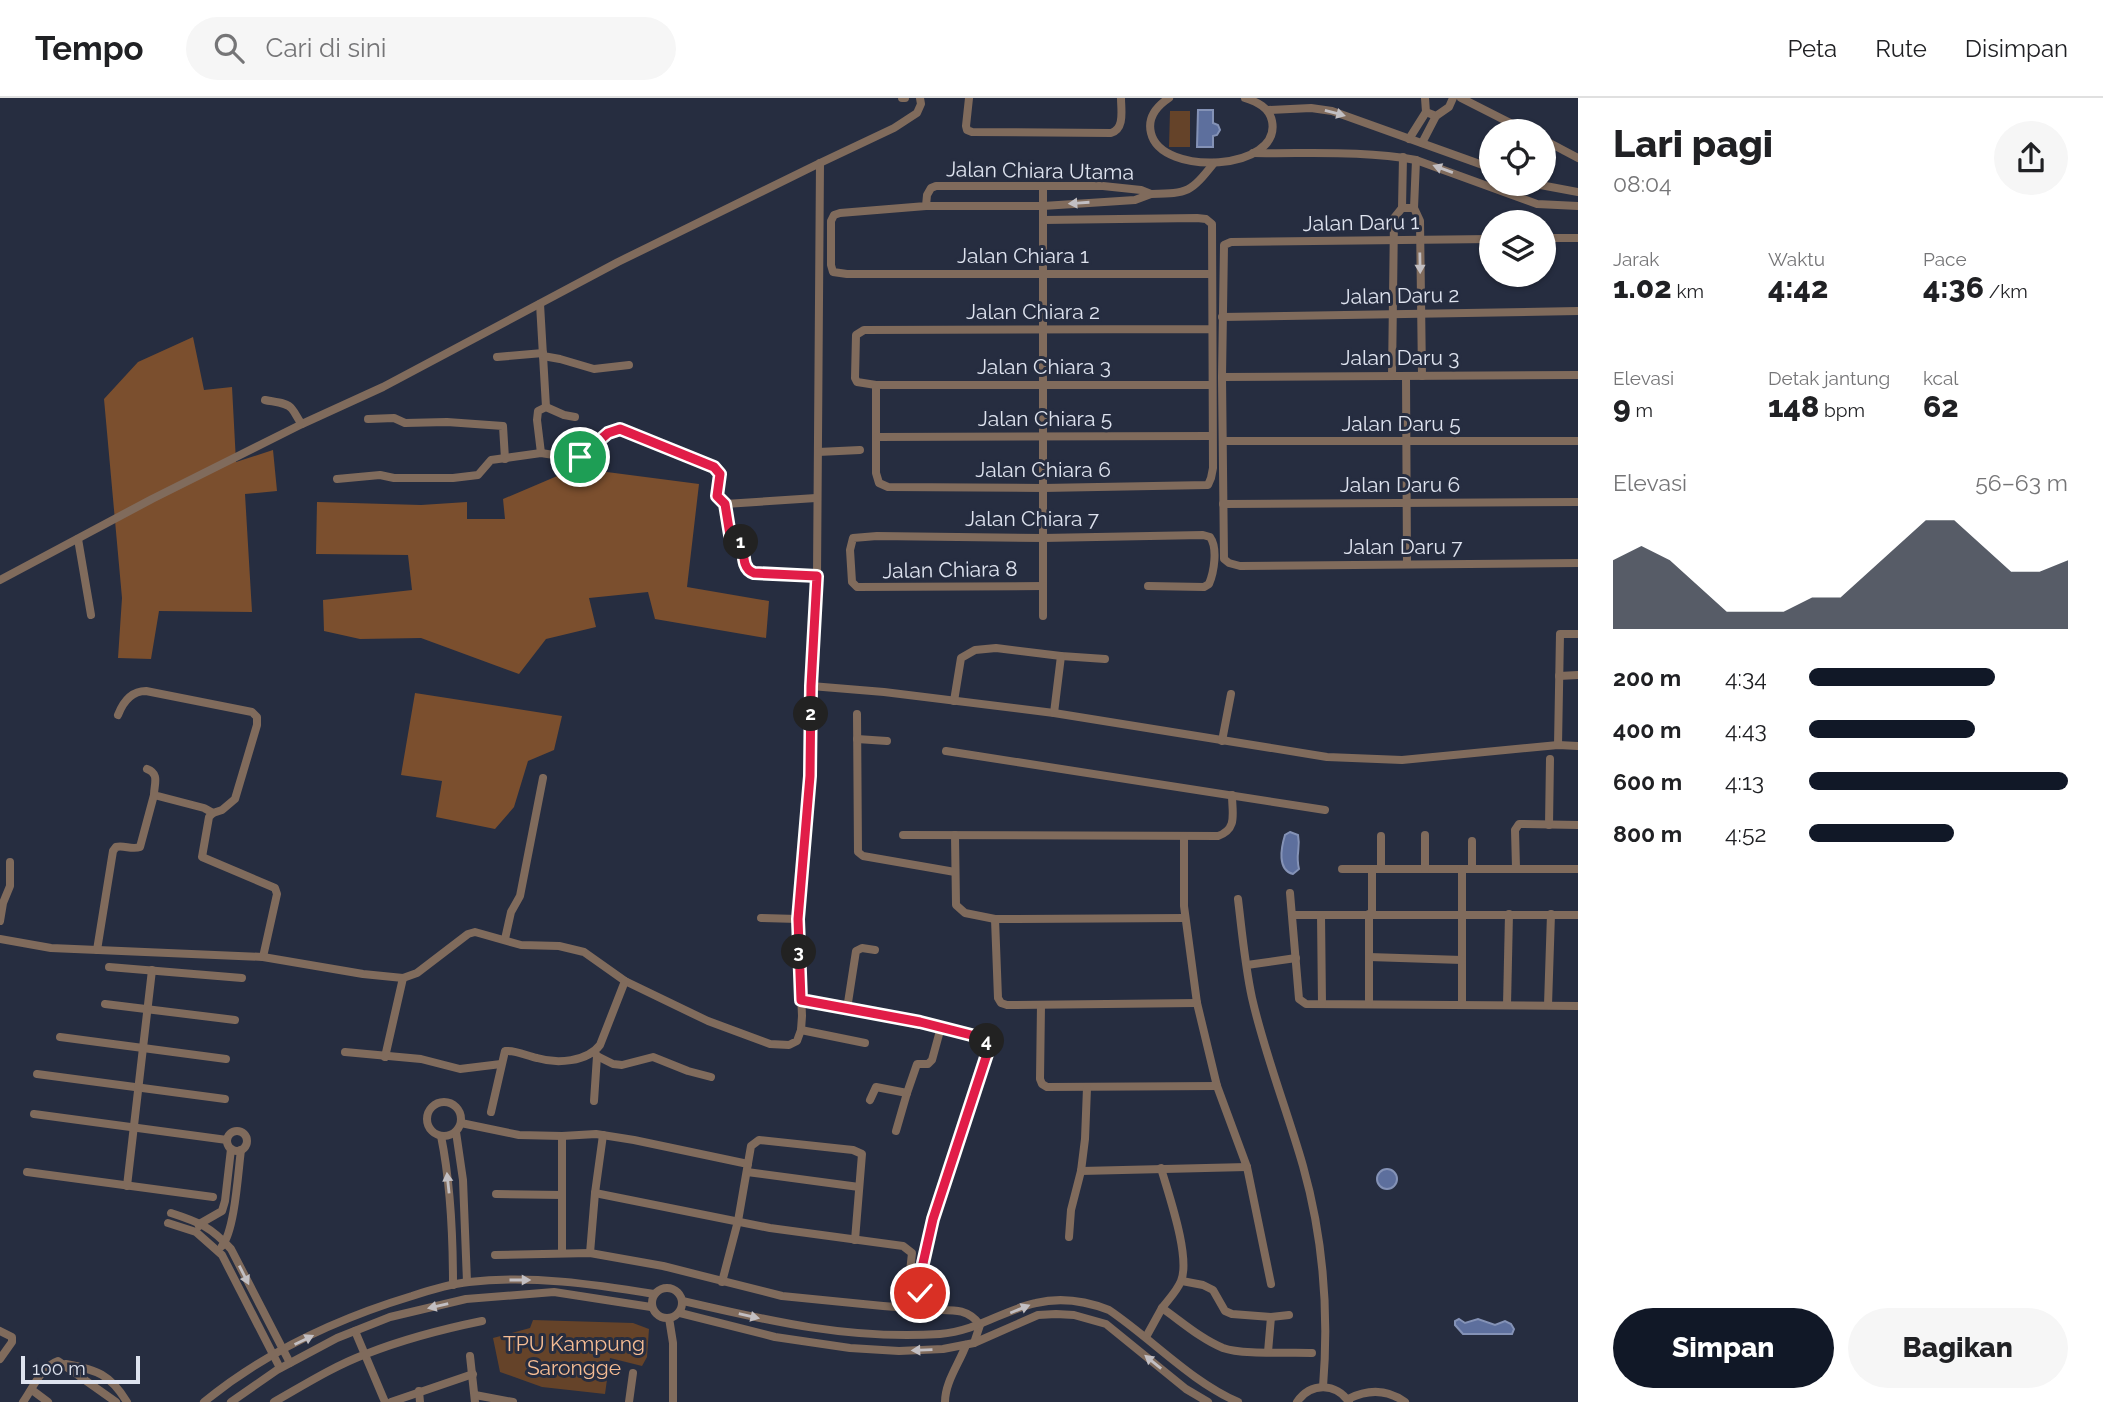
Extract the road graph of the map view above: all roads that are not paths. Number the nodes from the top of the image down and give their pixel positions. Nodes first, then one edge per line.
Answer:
1 (920, 98) edge
2 (969, 98) edge
3 (1121, 98) edge
4 (1169, 98) edge
5 (1245, 98) edge
6 (1425, 98) edge
7 (1453, 98) edge
8 (1461, 98) edge
9 (1268, 110) junction
10 (1426, 111) junction
11 (1436, 116) junction
12 (1502, 119) edge
13 (1409, 139) junction
14 (1422, 143) junction
15 (1556, 146) edge
16 (1253, 153) junction
17 (1403, 157) junction
18 (1578, 158) edge
19 (1416, 160) junction
20 (820, 163) junction
21 (1214, 163) junction
22 (1479, 164) edge
23 (1043, 187) junction
24 (1116, 188) junction
25 (1556, 188) edge
26 (1578, 192) edge
27 (1151, 194) junction
28 (1114, 201) junction
29 (926, 206) junction
30 (1043, 206) junction
31 (1578, 206) edge
32 (1402, 208) junction
33 (1414, 208) junction
34 (1043, 220) junction
35 (1556, 238) edge
36 (1578, 238) edge
37 (1420, 239) junction
38 (1479, 239) edge
39 (1394, 240) junction
40 (836, 273) joint
41 (1043, 274) junction
42 (1211, 274) junction
43 (540, 304) junction
44 (1578, 311) edge
45 (1421, 313) junction
46 (1393, 314) junction
47 (1222, 317) junction
48 (1043, 329) junction
49 (1211, 329) junction
50 (543, 355) junction
51 (497, 357) dead end
52 (629, 365) dead end
53 (1578, 375) edge
54 (1392, 376) junction
55 (1406, 376) junction
56 (1422, 376) junction
57 (1222, 377) junction
58 (876, 385) junction
59 (1043, 385) junction
60 (1212, 385) junction
61 (265, 400) dead end
62 (546, 407) junction
63 (575, 417) dead end
64 (368, 419) dead end
65 (299, 421) junction
66 (1043, 436) junction
67 (1212, 436) junction
68 (877, 437) junction
69 (1223, 441) junction
70 (1406, 441) junction
71 (1578, 441) edge
72 (860, 450) dead end
73 (818, 452) junction
74 (541, 453) junction
75 (505, 459) junction
76 (338, 480) dead end
77 (1043, 488) junction
78 (817, 498) junction
79 (1406, 502) junction
80 (1578, 502) edge
81 (725, 504) junction
82 (1223, 504) junction
83 (1043, 538) junction
84 (78, 539) junction
85 (1578, 563) edge
86 (1407, 564) junction
87 (817, 576) junction
88 (0, 580) edge
89 (1043, 586) junction
90 (1148, 586) dead end
91 (857, 587) joint
92 (91, 615) dead end
93 (1043, 616) dead end
94 (1578, 634) edge
95 (1061, 656) junction
96 (1105, 659) dead end
97 (1578, 674) edge
98 (1559, 676) junction
99 (811, 686) junction
100 (1231, 694) dead end
101 (954, 701) junction
102 (1054, 713) junction
103 (857, 714) dead end
104 (118, 715) dead end
105 (858, 739) junction
106 (887, 741) dead end
107 (1222, 741) junction
108 (1558, 745) junction
109 (1578, 746) edge
110 (946, 751) dead end
111 (1550, 759) dead end
112 (148, 769) dead end
113 (543, 778) dead end
114 (154, 795) junction
115 (1232, 795) junction
116 (1325, 810) dead end
117 (213, 813) junction
118 (1549, 825) junction
119 (1578, 825) edge
120 (903, 835) dead end
121 (955, 835) junction
122 (1426, 835) dead end
123 (1184, 836) junction
124 (1381, 836) dead end
125 (1472, 841) dead end
126 (9, 862) dead end
127 (1342, 869) dead end
128 (1377, 869) junction
129 (1425, 869) junction
130 (1462, 869) junction
131 (1472, 869) junction
132 (1516, 869) junction
133 (1578, 869) edge
134 (955, 872) junction
135 (1290, 893) dead end
136 (1238, 899) dead end
137 (1370, 914) junction
138 (1462, 914) junction
139 (1509, 914) junction
140 (1551, 914) junction
141 (1293, 915) junction
142 (1321, 915) junction
143 (1578, 915) edge
144 (761, 918) dead end
145 (1185, 918) junction
146 (798, 919) junction
147 (995, 919) junction
148 (0, 921) edge
149 (0, 939) edge
150 (505, 939) junction
151 (97, 950) junction
152 (875, 950) dead end
153 (263, 957) junction
154 (1369, 957) junction
155 (1296, 958) junction
156 (1462, 960) junction
157 (1247, 965) junction
158 (109, 967) dead end
159 (152, 970) junction
160 (242, 978) dead end
161 (403, 978) junction
162 (625, 981) junction
163 (801, 1000) junction
164 (1197, 1003) junction
165 (105, 1004) dead end
166 (1322, 1004) junction
167 (1369, 1004) junction
168 (1462, 1004) junction
169 (1507, 1005) junction
170 (1548, 1005) junction
171 (1041, 1006) junction
172 (1578, 1006) edge
173 (147, 1009) junction
174 (847, 1009) junction
175 (235, 1020) dead end
176 (941, 1027) junction
177 (801, 1030) junction
178 (60, 1037) dead end
179 (865, 1043) dead end
180 (143, 1048) junction
181 (345, 1052) dead end
182 (596, 1054) junction
183 (385, 1057) junction
184 (226, 1059) dead end
185 (501, 1064) junction
186 (37, 1074) dead end
187 (711, 1077) dead end
188 (1217, 1086) junction
189 (138, 1087) junction
190 (1087, 1088) junction
191 (907, 1093) junction
192 (225, 1099) dead end
193 (870, 1100) dead end
194 (594, 1101) dead end
195 (491, 1112) dead end
196 (34, 1114) dead end
197 (461, 1123) junction
198 (133, 1128) junction
199 (896, 1131) dead end
200 (456, 1132) junction
201 (603, 1135) junction
202 (441, 1136) junction
203 (562, 1136) junction
204 (233, 1147) junction
205 (1247, 1167) junction
206 (748, 1168) junction
207 (1161, 1168) junction
208 (1081, 1171) junction
209 (27, 1172) dead end
210 (127, 1186) junction
211 (859, 1187) junction
212 (595, 1193) junction
213 (496, 1194) dead end
214 (562, 1195) junction
215 (213, 1198) dead end
216 (171, 1213) dead end
217 (452, 1213) junction
218 (465, 1213) junction
219 (738, 1221) junction
220 (168, 1223) dead end
221 (201, 1223) junction
222 (196, 1232) junction
223 (1069, 1237) dead end
224 (855, 1240) junction
225 (225, 1243) junction
226 (218, 1250) junction
227 (562, 1252) junction
228 (590, 1253) junction
229 (495, 1255) dead end
230 (496, 1280) junction
231 (1182, 1281) junction
232 (467, 1282) junction
233 (722, 1282) junction
234 (453, 1284) junction
235 (1271, 1284) dead end
236 (654, 1294) junction
237 (498, 1296) junction
238 (682, 1301) junction
239 (651, 1307) junction
240 (1163, 1308) junction
241 (680, 1313) junction
242 (1289, 1315) dead end
243 (1271, 1317) junction
244 (668, 1318) junction
245 (482, 1321) dead end
246 (980, 1325) junction
247 (0, 1331) edge
248 (355, 1331) junction
249 (1146, 1337) junction
250 (970, 1344) junction
251 (283, 1350) junction
252 (1268, 1352) junction
253 (1312, 1353) dead end
254 (365, 1354) junction
255 (274, 1355) junction
256 (470, 1356) dead end
257 (0, 1359) edge
258 (64, 1363) junction
259 (290, 1363) junction
260 (280, 1368) junction
261 (633, 1373) dead end
262 (473, 1374) junction
263 (1323, 1387) junction
264 (32, 1390) junction
265 (419, 1391) junction
266 (475, 1398) edge
267 (1349, 1401) edge
268 (23, 1402) edge
269 (48, 1402) edge
270 (116, 1402) edge
271 (127, 1402) edge
272 (204, 1402) edge
273 (231, 1402) edge
274 (274, 1402) edge
275 (385, 1402) edge
276 (391, 1402) edge
277 (420, 1402) edge
278 (513, 1402) edge
279 (629, 1402) edge
280 (673, 1402) edge
281 (945, 1402) edge
282 (1208, 1402) edge
283 (1238, 1402) edge
284 (1297, 1402) edge
285 (1405, 1402) edge

1 - 20 street
2 - 3 street
4 - 21 street
5 - 9 street
6 - 10 street
7 - 11 street
8 - 12 street
9 -> 13 street
9 - 16 street
10 - 11 street
10 - 13 street
11 - 14 street
13 - 14 street
14 - 22 street
15 - 18 street
16 - 17 street
16 - 21 street
17 - 19 street
17 - 32 street
31 -> 19 street
19 - 33 street
20 - 43 street
20 - 73 street
21 - 27 street
23 - 24 street, Jalan Chiara Utama
23 - 29 street, Jalan Chiara Utama
23 - 30 street
24 - 27 street, Jalan Chiara Utama
24 - 28 street
25 - 26 street
27 - 28 street, Jalan Chiara Utama
28 -> 30 street, Jalan Chiara Utama
29 - 30 street, Jalan Chiara Utama
29 - 40 street, Jalan Chiara Utama
30 - 34 street
32 - 33 street
32 - 39 street
33 - 37 street
34 - 41 street
34 - 42 street
35 - 36 street
37 - 38 street, Jalan Daru 1
37 - 39 street, Jalan Daru 1
37 -> 45 street
39 - 46 street
39 - 47 street, Jalan Daru 1
40 - 41 street, Jalan Chiara 1
41 - 42 street, Jalan Chiara 1
41 - 48 street
42 - 49 street
43 - 50 street
43 - 65 street
44 - 45 street, Jalan Daru 2
45 - 46 street, Jalan Daru 2
45 - 56 street
46 - 47 street, Jalan Daru 2
46 - 54 street
47 - 57 street
48 - 49 street, Jalan Chiara 2
48 - 58 street, Jalan Chiara 2
48 - 59 street
49 - 60 street
50 - 51 street
50 - 52 street
50 - 62 street
53 - 56 street, Jalan Daru 3
54 - 55 street, Jalan Daru 3
54 - 57 street, Jalan Daru 3
55 - 56 street, Jalan Daru 3
55 - 70 street
57 - 69 street
58 - 59 street, Jalan Chiara 3
58 - 68 street
59 - 60 street, Jalan Chiara 3
59 - 66 street
60 - 67 street
61 - 65 street
62 - 63 street
62 - 74 street
64 - 75 street
65 - 84 street
66 - 67 street, Jalan Chiara 5
66 - 68 street, Jalan Chiara 5
66 - 77 street
67 - 77 street, Jalan Chiara 6
68 - 77 street, Jalan Chiara 6
69 - 70 street, Jalan Daru 5
69 - 82 street
70 - 71 street, Jalan Daru 5
70 - 79 street
72 - 73 street
73 - 78 street
74 - 75 street
74 - 81 street
75 - 76 street
77 - 83 street
78 - 81 street
78 - 87 street
79 - 80 street, Jalan Daru 6
79 - 82 street, Jalan Daru 6
79 - 86 street
81 - 87 street
82 - 86 street, Jalan Daru 7
83 - 89 street
83 - 90 street, Jalan Chiara 7
83 - 91 street, Jalan Chiara 7
84 - 88 street
84 - 92 street
85 - 86 street, Jalan Daru 7
87 - 99 street
89 - 91 street, Jalan Chiara 8
89 - 93 street
94 - 98 street
95 - 96 street
95 - 101 street
95 - 102 street
97 - 98 street
98 - 108 street
99 - 101 street
99 - 146 street
100 - 107 street
101 - 102 street
102 - 107 street
103 - 105 street
104 - 117 street
105 - 106 street
105 - 134 street
107 - 108 street
108 - 109 street
110 - 115 street
111 - 118 street
112 - 114 street
113 - 150 street
114 - 117 street
114 - 151 street
115 - 116 street
115 - 123 street
117 - 153 street
118 - 119 street
118 - 132 street
120 - 121 street
121 - 123 street
121 - 134 street
122 - 129 street
123 - 145 street
124 - 128 street
125 - 131 street
126 - 148 street
127 - 128 street
128 - 129 street
128 - 137 street
129 - 130 street
130 - 131 street
130 - 138 street
131 - 132 street
132 - 133 street
134 - 147 street
135 - 141 street
136 - 157 street
137 - 138 street
137 - 142 street
137 - 154 street
138 - 139 street
138 - 156 street
139 - 140 street
139 - 169 street
140 - 143 street
140 - 170 street
141 - 142 street
141 - 155 street
142 - 166 street
144 - 146 street
145 - 147 street
145 - 164 street
146 - 163 street
147 - 171 street
149 - 151 street
150 - 161 street
150 - 162 street
151 - 153 street
152 - 174 street
153 - 161 street
154 - 156 street
154 - 167 street
155 - 157 street
155 - 166 street
156 - 168 street
157 - 263 street
158 - 159 street
159 - 160 street
159 - 173 street
161 - 183 street
162 - 177 street
162 - 182 street
163 - 174 street
163 - 177 street
164 - 171 street
164 - 188 street
165 - 173 street
166 - 167 street
167 - 168 street
168 - 169 street
169 - 170 street
170 - 172 street
171 - 190 street
173 - 175 street
173 - 180 street
174 - 176 street
176 - 191 street
176 - 246 street
177 - 179 street
178 - 180 street
180 - 184 street
180 - 189 street
181 - 183 street
182 - 185 street
182 - 187 street
182 - 194 street
183 - 185 street
185 - 195 street
186 - 189 street
188 - 190 street
188 - 205 street
189 - 192 street
189 - 198 street
190 - 208 street
191 - 193 street
191 - 199 street
196 - 198 street
197 - 200 street
197 - 202 street
197 - 203 street
198 - 204 street
198 - 210 street
200 - 202 street
200 - 218 street
201 - 203 street
201 - 206 street
201 - 212 street
217 -> 202 street
203 - 214 street
204 - 221 street
204 - 225 street
205 - 207 street
205 - 235 street
206 - 211 street
206 - 211 street
206 - 219 street
207 - 208 street
207 - 231 street
208 - 223 street
209 - 210 street
210 - 215 street
211 - 224 street
212 - 219 street
212 - 228 street
213 - 214 street
214 - 227 street
216 - 221 street
217 - 218 street
217 - 234 street
218 - 232 street
219 - 224 street
219 - 233 street
220 - 222 street
221 - 222 street
221 - 225 street
222 - 226 street
224 - 233 street
225 - 226 street
225 -> 251 street
226 - 255 street
227 - 228 street
227 - 229 street
228 - 233 street
230 - 232 street
230 -> 236 street
230 - 237 street
231 - 240 street
231 - 243 street
232 - 234 street
251 -> 234 street
236 - 238 street
236 - 239 street
237 - 239 street
237 -> 248 street
238 - 241 street
238 -> 246 street
239 - 244 street
240 - 249 street
240 - 252 street
241 - 244 street
250 -> 241 street
242 - 243 street
243 - 252 street
244 - 280 street
245 - 254 street
246 -> 249 street
246 - 250 street
247 - 257 street
248 - 254 street
248 - 259 street
249 - 283 street
250 - 281 street
282 -> 250 street
251 - 255 street
251 - 259 street
252 - 253 street
254 - 274 street
254 - 275 street
255 - 260 street
255 - 272 street
256 - 262 street
258 - 264 street
258 - 270 street
258 - 271 street
259 - 260 street
260 - 273 street
261 - 279 street
262 - 265 street
262 - 266 street
263 - 267 street
263 - 284 street
264 - 268 street
264 - 269 street
265 - 276 street
265 - 277 street
266 - 278 street
267 - 285 street

